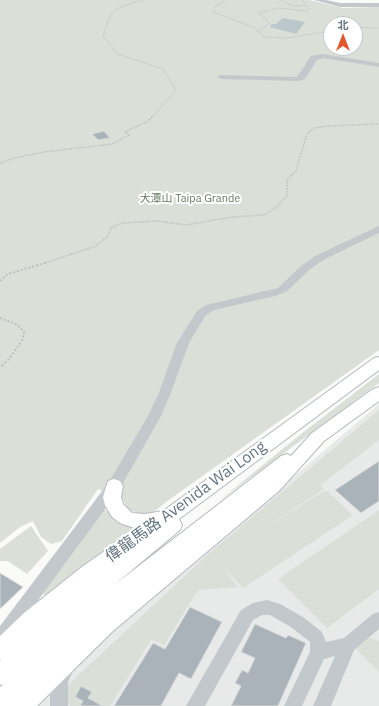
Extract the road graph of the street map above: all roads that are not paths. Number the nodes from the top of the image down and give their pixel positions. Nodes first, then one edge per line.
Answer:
1 (317, 0) edge
2 (379, 4) edge
3 (379, 66) edge
4 (221, 76) dead end
5 (379, 229) edge
6 (379, 362) edge
7 (379, 393) edge
8 (298, 421) junction
9 (318, 437) junction
10 (114, 486) junction
11 (181, 508) junction
12 (377, 626) edge
13 (0, 639) edge
14 (317, 645) junction
15 (348, 645) junction
16 (80, 649) junction
17 (0, 650) edge
18 (0, 675) edge
19 (0, 702) edge
20 (21, 706) edge
21 (59, 706) edge
22 (195, 706) edge
23 (293, 706) edge
24 (322, 706) edge

1 - 2 street
3 - 4 street
5 - 10 street
6 - 8 main road, 偉龍馬路 Avenida Wai Long
7 - 9 main road
8 - 11 main road, 偉龍馬路 Avenida Wai Long
8 - 18 main road
9 - 16 main road
9 - 19 main road
10 - 11 main road
10 - 13 street
11 - 17 main road, 偉龍馬路 Avenida Wai Long
12 - 15 street
14 - 15 street
14 - 22 street
14 - 23 street
15 - 24 street
16 - 20 main road
16 - 21 street

